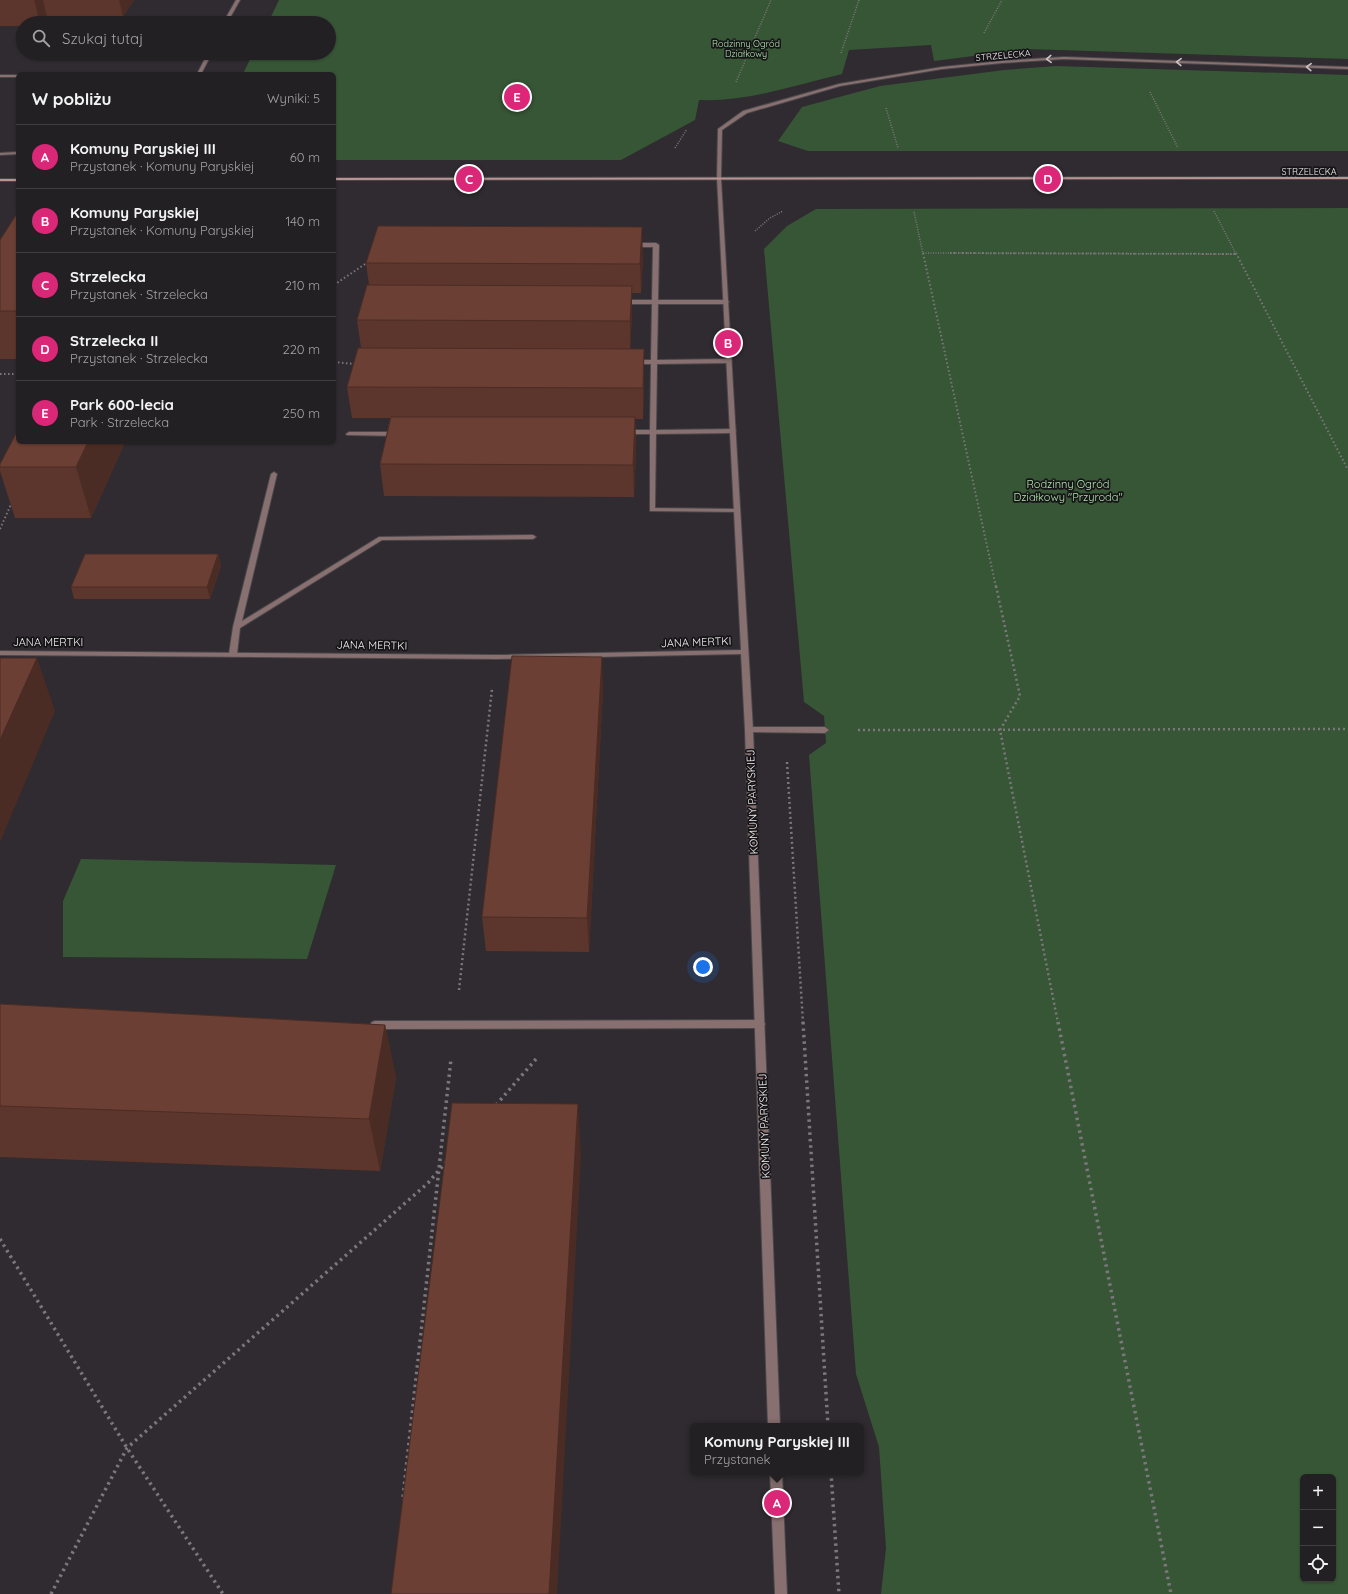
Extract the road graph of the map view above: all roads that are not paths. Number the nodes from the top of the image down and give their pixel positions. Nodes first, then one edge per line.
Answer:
1 (238, 0) edge
2 (229, 16) edge
3 (206, 60) edge
4 (1348, 68) edge
5 (200, 72) edge
6 (0, 76) edge
7 (16, 76) edge
8 (16, 153) edge
9 (0, 154) edge
10 (1348, 178) edge
11 (336, 179) edge
12 (719, 179) junction
13 (0, 180) edge
14 (16, 180) edge
15 (624, 245) edge
16 (616, 302) edge
17 (655, 302) junction
18 (726, 302) junction
19 (729, 361) junction
20 (631, 362) edge
21 (655, 362) junction
22 (654, 431) junction
23 (733, 431) junction
24 (615, 432) edge
25 (349, 434) dead end
26 (404, 434) edge
27 (274, 474) dead end
28 (738, 511) junction
29 (533, 537) dead end
30 (237, 627) junction
31 (745, 652) junction
32 (0, 653) edge
33 (233, 654) junction
34 (749, 730) junction
35 (825, 730) road end
36 (760, 1024) junction
37 (367, 1025) edge
38 (774, 1423) edge
39 (776, 1475) edge
40 (781, 1594) edge

1 - 2 street
3 - 5 street
4 -> 12 street, STRZELECKA
6 - 7 street
8 - 9 street
10 - 12 street, STRZELECKA
11 - 12 street, STRZELECKA
12 - 18 street, KOMUNY PARYSKIEJ
13 - 14 street
15 - 17 street
16 - 17 street
17 - 18 street
17 - 21 street
18 - 19 street, KOMUNY PARYSKIEJ
19 - 21 street
19 - 23 street, KOMUNY PARYSKIEJ
20 - 21 street
21 - 22 street
22 - 23 street
22 - 24 street
22 - 28 street
23 - 28 street, KOMUNY PARYSKIEJ
25 - 26 street
27 - 30 street
28 - 31 street, KOMUNY PARYSKIEJ
29 - 30 street
30 - 33 street
31 - 33 street, JANA MERTKI
31 - 34 street, KOMUNY PARYSKIEJ
32 - 33 street, JANA MERTKI
34 - 35 street
34 - 36 street, KOMUNY PARYSKIEJ
36 - 37 street
36 - 38 street, KOMUNY PARYSKIEJ
39 - 40 street

